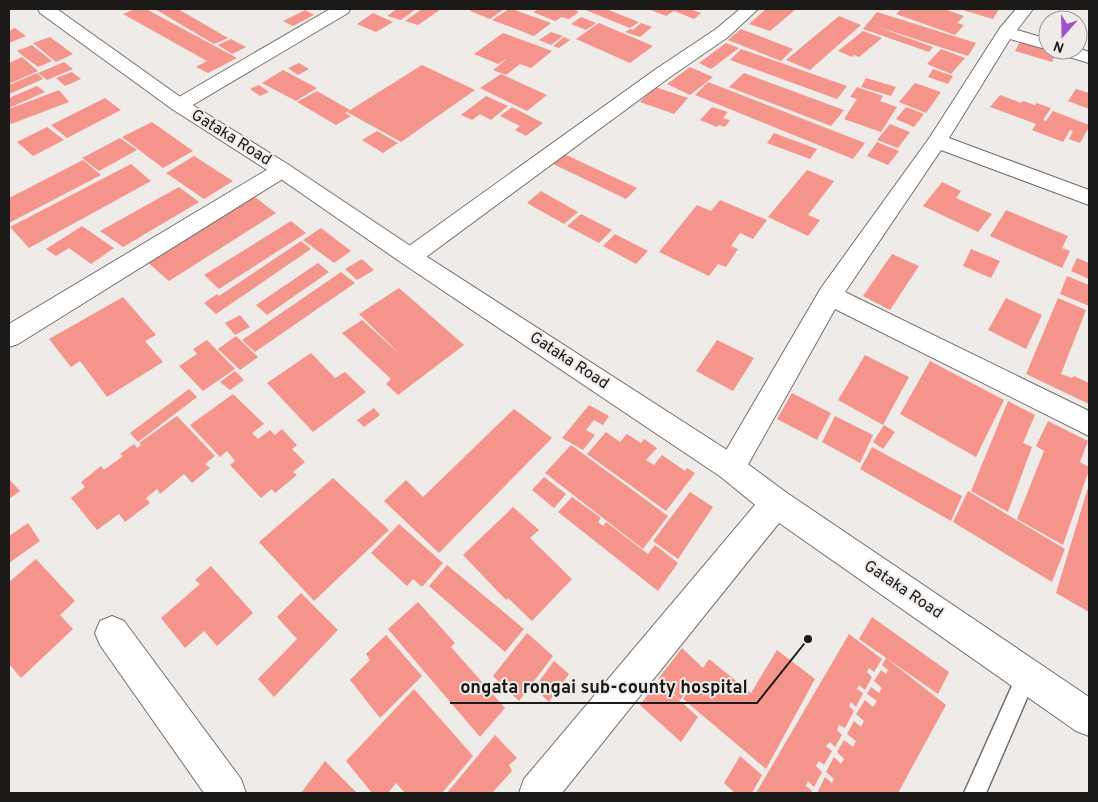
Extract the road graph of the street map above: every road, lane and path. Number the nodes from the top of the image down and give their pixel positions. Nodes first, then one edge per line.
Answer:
1 (46, 9) edge
2 (342, 9) edge
3 (750, 9) edge
4 (1025, 9) edge
5 (1006, 32) junction
6 (1038, 42) edge
7 (179, 105) junction
8 (937, 141) junction
9 (282, 170) junction
10 (1089, 198) edge
11 (410, 257) junction
12 (830, 295) junction
13 (9, 337) edge
14 (1089, 424) edge
15 (731, 468) junction
16 (776, 503) junction
17 (112, 633) dead end
18 (1027, 675) junction
19 (1089, 718) edge
20 (227, 793) edge
21 (538, 793) edge
22 (976, 793) edge

1 - 7 street, Gataka Road
2 - 7 street
3 - 11 street
4 - 5 street
5 - 6 street
5 - 8 street
7 - 9 street, Gataka Road
8 - 10 street
8 - 12 street
9 - 11 street, Gataka Road
9 - 13 street
11 - 15 street, Gataka Road
12 - 14 street
12 - 15 street
15 - 16 street, Gataka Road
16 - 18 street, Gataka Road
16 - 21 street
17 - 20 street
18 - 19 street, Gataka Road
18 - 22 lane

